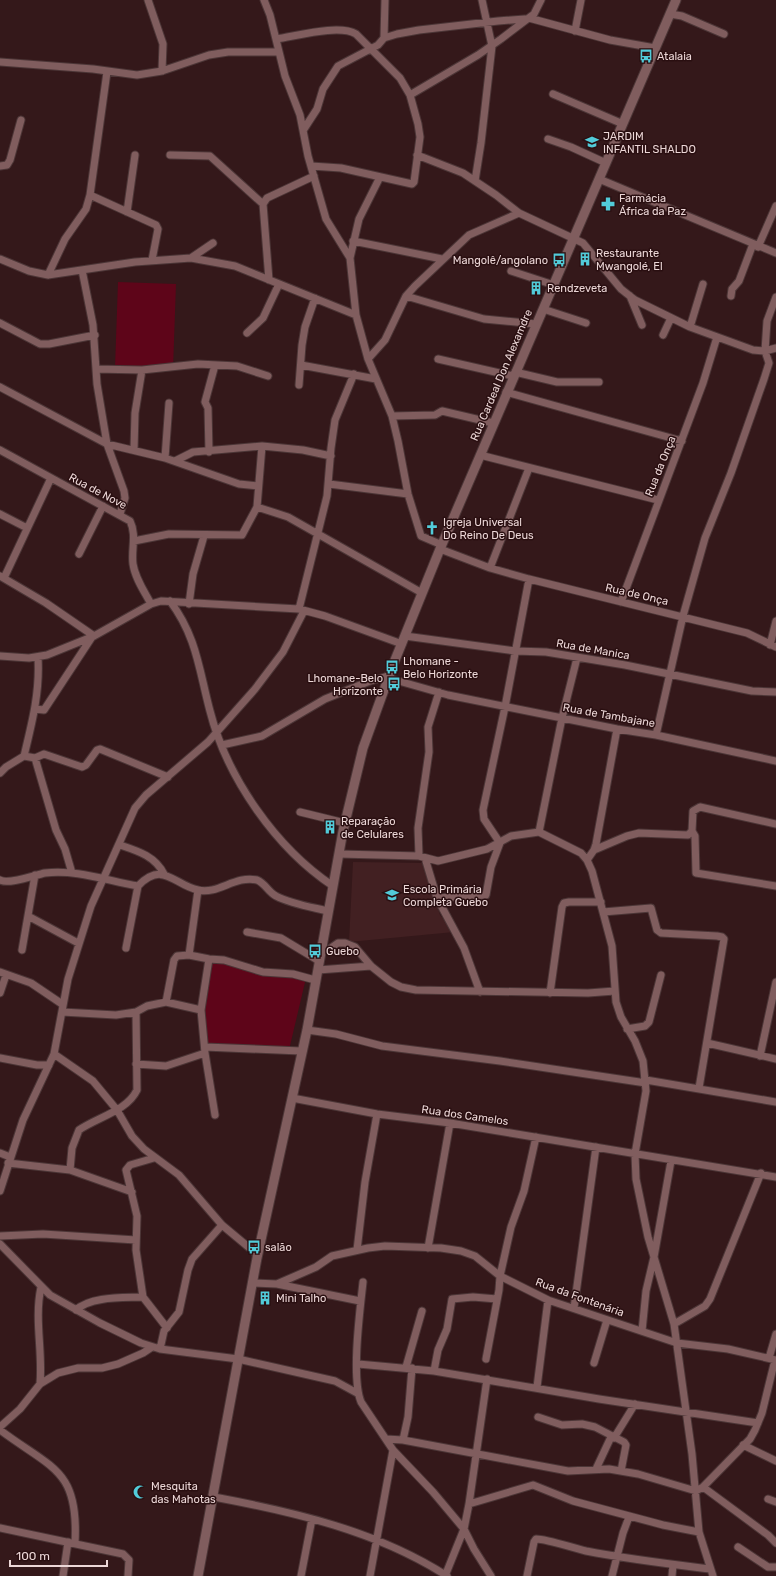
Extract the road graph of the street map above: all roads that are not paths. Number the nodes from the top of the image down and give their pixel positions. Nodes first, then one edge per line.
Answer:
1 (148, 0) edge
2 (264, 0) edge
3 (385, 0) edge
4 (482, 0) edge
5 (540, 0) edge
6 (581, 0) edge
7 (676, 0) edge
8 (670, 14) junction
9 (527, 19) junction
10 (487, 22) junction
11 (575, 31) junction
12 (724, 34) dead end
13 (384, 38) junction
14 (276, 39) junction
15 (492, 46) junction
16 (655, 48) junction
17 (370, 49) junction
18 (278, 52) junction
19 (0, 62) edge
20 (162, 71) junction
21 (107, 72) junction
22 (553, 94) dead end
23 (410, 95) junction
24 (21, 120) dead end
25 (622, 127) junction
26 (304, 129) junction
27 (548, 139) dead end
28 (135, 155) dead end
29 (170, 155) dead end
30 (417, 155) junction
31 (606, 163) junction
32 (0, 166) edge
33 (311, 166) junction
34 (314, 176) junction
35 (380, 177) junction
36 (599, 179) junction
37 (475, 181) junction
38 (90, 195) junction
39 (263, 204) junction
40 (776, 206) edge
41 (128, 212) junction
42 (519, 213) junction
43 (573, 238) junction
44 (353, 241) junction
45 (213, 243) dead end
46 (756, 246) junction
47 (776, 253) edge
48 (191, 258) junction
49 (350, 258) junction
50 (0, 259) edge
51 (442, 259) junction
52 (152, 260) junction
53 (82, 270) junction
54 (511, 271) dead end
55 (48, 275) junction
56 (269, 280) junction
57 (278, 284) junction
58 (703, 284) dead end
59 (554, 285) junction
60 (406, 296) junction
61 (630, 296) junction
62 (731, 296) dead end
63 (776, 297) edge
64 (315, 298) junction
65 (542, 308) junction
66 (356, 315) junction
67 (671, 318) junction
68 (0, 323) edge
69 (586, 323) dead end
70 (536, 324) junction
71 (642, 325) dead end
72 (690, 326) junction
73 (247, 333) dead end
74 (94, 335) junction
75 (663, 335) dead end
76 (718, 336) junction
77 (776, 348) edge
78 (765, 351) junction
79 (368, 359) junction
80 (438, 359) dead end
81 (215, 365) junction
82 (301, 365) junction
83 (96, 369) junction
84 (142, 370) junction
85 (354, 374) junction
86 (514, 374) junction
87 (268, 376) dead end
88 (376, 379) junction
89 (599, 382) dead end
90 (299, 385) dead end
91 (0, 387) edge
92 (506, 392) junction
93 (169, 402) dead end
94 (392, 416) junction
95 (493, 423) junction
96 (682, 441) junction
97 (107, 444) junction
98 (262, 446) junction
99 (0, 450) edge
100 (134, 450) junction
101 (208, 452) junction
102 (480, 455) junction
103 (331, 456) junction
104 (165, 458) junction
105 (175, 461) junction
106 (529, 468) junction
107 (51, 478) junction
108 (329, 484) junction
109 (258, 486) junction
110 (408, 494) junction
111 (658, 500) junction
112 (103, 506) junction
113 (257, 506) junction
114 (0, 514) edge
115 (120, 514) junction
116 (27, 528) junction
117 (317, 533) junction
118 (204, 536) junction
119 (134, 541) junction
120 (441, 547) junction
121 (78, 554) dead end
122 (490, 568) junction
123 (2, 577) edge
124 (529, 579) junction
125 (422, 594) junction
126 (170, 602) junction
127 (620, 602) junction
128 (151, 604) junction
129 (189, 604) junction
130 (302, 610) junction
131 (683, 616) junction
132 (776, 621) edge
133 (93, 636) junction
134 (403, 640) junction
135 (773, 646) edge
136 (515, 650) junction
137 (0, 656) edge
138 (38, 658) junction
139 (577, 658) junction
140 (670, 675) junction
141 (389, 677) junction
142 (439, 692) junction
143 (776, 692) edge
144 (505, 707) junction
145 (35, 709) junction
146 (562, 718) junction
147 (617, 729) junction
148 (216, 732) junction
149 (656, 735) junction
150 (222, 745) junction
151 (24, 756) junction
152 (35, 758) junction
153 (776, 761) edge
154 (0, 773) edge
155 (168, 777) junction
156 (300, 812) dead end
157 (345, 823) junction
158 (776, 824) edge
159 (692, 831) junction
160 (540, 832) junction
161 (500, 843) junction
162 (120, 845) junction
163 (594, 850) junction
164 (339, 854) junction
165 (422, 857) junction
166 (587, 860) junction
167 (72, 874) junction
168 (164, 874) junction
169 (35, 875) junction
170 (0, 880) edge
171 (102, 880) junction
172 (138, 886) junction
173 (333, 886) junction
174 (776, 886) edge
175 (198, 890) junction
176 (437, 898) junction
177 (601, 902) junction
178 (328, 911) junction
179 (603, 912) junction
180 (28, 916) junction
181 (247, 932) dead end
182 (78, 943) junction
183 (126, 948) dead end
184 (22, 950) dead end
185 (328, 950) dead end
186 (189, 955) junction
187 (209, 959) junction
188 (318, 966) junction
189 (371, 966) junction
190 (3, 974) edge
191 (661, 975) dead end
192 (315, 980) junction
193 (776, 982) edge
194 (615, 990) junction
195 (480, 992) junction
196 (0, 993) edge
197 (550, 993) junction
198 (166, 1002) junction
199 (62, 1004) junction
200 (201, 1010) junction
201 (62, 1012) junction
202 (136, 1012) junction
203 (627, 1029) junction
204 (307, 1030) junction
205 (707, 1043) junction
206 (205, 1050) junction
207 (302, 1051) junction
208 (54, 1054) junction
209 (760, 1056) junction
210 (0, 1058) edge
211 (776, 1059) edge
212 (136, 1064) junction
213 (49, 1065) junction
214 (646, 1082) junction
215 (699, 1088) junction
216 (292, 1098) junction
217 (776, 1102) edge
218 (117, 1110) junction
219 (377, 1114) junction
220 (216, 1115) dead end
221 (450, 1123) junction
222 (536, 1137) junction
223 (596, 1147) junction
224 (0, 1153) edge
225 (635, 1154) junction
226 (154, 1158) junction
227 (9, 1160) junction
228 (671, 1161) junction
229 (70, 1170) junction
230 (761, 1173) junction
231 (776, 1177) edge
232 (0, 1191) edge
233 (132, 1192) junction
234 (222, 1225) junction
235 (0, 1236) edge
236 (136, 1240) junction
237 (0, 1244) edge
238 (428, 1248) junction
239 (357, 1250) junction
240 (258, 1255) junction
241 (654, 1257) junction
242 (500, 1276) junction
243 (362, 1282) dead end
244 (252, 1283) junction
245 (277, 1284) junction
246 (41, 1287) junction
247 (143, 1297) junction
248 (497, 1299) junction
249 (548, 1300) junction
250 (360, 1301) junction
251 (574, 1308) junction
252 (76, 1310) junction
253 (422, 1311) dead end
254 (607, 1320) junction
255 (674, 1324) junction
256 (167, 1328) junction
257 (642, 1331) junction
258 (776, 1334) edge
259 (677, 1343) junction
260 (156, 1348) junction
261 (238, 1358) junction
262 (486, 1358) dead end
263 (773, 1359) edge
264 (594, 1363) dead end
265 (358, 1364) junction
266 (409, 1367) junction
267 (434, 1371) junction
268 (487, 1379) junction
269 (40, 1384) junction
270 (537, 1388) junction
271 (357, 1393) junction
272 (635, 1404) junction
273 (686, 1412) junction
274 (538, 1417) dead end
275 (758, 1423) junction
276 (0, 1428) edge
277 (612, 1437) junction
278 (386, 1439) junction
279 (403, 1440) junction
280 (743, 1445) junction
281 (393, 1450) junction
282 (476, 1455) junction
283 (776, 1461) edge
284 (596, 1469) junction
285 (621, 1471) junction
286 (703, 1486) junction
287 (696, 1491) junction
288 (214, 1497) junction
289 (768, 1500) dead end
290 (776, 1502) edge
291 (469, 1504) junction
292 (629, 1517) junction
293 (312, 1519) junction
294 (0, 1528) edge
295 (464, 1529) junction
296 (699, 1532) junction
297 (376, 1538) junction
298 (71, 1542) junction
299 (776, 1543) edge
300 (738, 1547) dead end
301 (617, 1556) junction
302 (673, 1565) junction
303 (776, 1567) edge
304 (710, 1569) junction
305 (62, 1576) edge
306 (128, 1576) edge
307 (198, 1576) edge
308 (302, 1576) edge
309 (370, 1576) edge
310 (446, 1576) edge
311 (491, 1576) edge
312 (527, 1576) edge
313 (612, 1576) edge
314 (672, 1576) edge
315 (713, 1576) edge

1 - 20 street
2 - 14 street
3 - 13 street
4 - 10 street
5 - 9 street
6 - 11 street
7 - 8 street, Rua Cardeal Don Alexamdre
8 - 12 street
8 - 16 street, Rua Cardeal Don Alexamdre
9 - 10 street
9 - 11 street
9 - 15 street
10 - 13 street
10 - 15 street
11 - 16 street
13 - 17 street
14 - 17 street
14 - 18 street
15 - 23 street
15 - 37 street
16 - 25 street, Rua Cardeal Don Alexamdre
17 - 23 street
17 - 26 street
18 - 20 street
18 - 26 street
19 - 21 street
20 - 21 street
21 - 38 street
22 - 25 street
23 - 30 street
24 - 32 street
25 - 31 street, Rua Cardeal Don Alexamdre
26 - 33 street
27 - 31 street
28 - 41 street
29 - 39 street
30 - 35 street
30 - 37 street
31 - 36 street, Rua Cardeal Don Alexamdre
33 - 34 street
33 - 35 street
34 - 39 street
34 - 49 street
35 - 44 street
36 - 43 street, Rua Cardeal Don Alexamdre
36 - 46 street
37 - 42 street
38 - 41 street
38 - 55 street
39 - 56 street
40 - 46 street
41 - 52 street
42 - 43 street
42 - 51 street
43 - 59 street, Rua Cardeal Don Alexamdre
43 - 61 street
44 - 49 street
44 - 51 street
45 - 48 street
46 - 47 street
46 - 62 street
48 - 52 street
48 - 56 street
49 - 66 street
50 - 55 street
51 - 60 street
52 - 53 street
53 - 55 street
53 - 74 street
54 - 59 street
56 - 57 street
57 - 64 street
57 - 73 street
58 - 72 street
59 - 65 street, Rua Cardeal Don Alexamdre
60 - 70 street
60 - 79 street
61 - 67 street
61 - 71 street
63 - 78 street
64 - 66 street
64 - 82 street
65 - 69 street
65 - 70 street, Rua Cardeal Don Alexamdre
66 - 79 street
67 - 72 street
67 - 75 street
68 - 74 street
70 - 86 street, Rua Cardeal Don Alexamdre
72 - 76 street
74 - 83 street
76 - 78 street
76 - 96 street, Rua da Onça
77 - 78 street
78 - 131 street
79 - 88 street
80 - 86 street
81 - 84 street
81 - 87 street
81 - 101 street
82 - 85 street
82 - 90 street
83 - 84 street
83 - 97 street
84 - 100 street
85 - 88 street
85 - 103 street
86 - 89 street
86 - 92 street, Rua Cardeal Don Alexamdre
88 - 94 street
91 - 97 street
92 - 95 street, Rua Cardeal Don Alexamdre
92 - 96 street
93 - 104 street
94 - 95 street
94 - 110 street
95 - 102 street, Rua Cardeal Don Alexamdre
96 - 111 street, Rua da Onça
97 - 100 street
97 - 115 street
98 - 101 street
98 - 103 street
98 - 109 street
99 - 107 street, Rua de Nove
100 - 104 street
101 - 105 street
102 - 106 street
102 - 120 street, Rua Cardeal Don Alexamdre
103 - 108 street
104 - 105 street
105 - 109 street
106 - 111 street
106 - 122 street
107 - 112 street, Rua de Nove
107 - 116 street
108 - 110 street
108 - 117 street
109 - 113 street
110 - 120 street, Rua de Onça
111 - 127 street, Rua da Onça
112 - 115 street, Rua de Nove
112 - 121 street
113 - 117 street
113 - 118 street
114 - 116 street
115 - 119 street, Rua de Nove
116 - 123 street
117 - 125 street
117 - 130 street
118 - 119 street
118 - 129 street
119 - 128 street, Rua de Nove
120 - 122 street, Rua de Onça
120 - 125 street, Rua Cardeal Don Alexamdre
122 - 124 street, Rua de Onça
123 - 133 street
124 - 127 street, Rua de Onça
124 - 136 street
125 - 134 street, Rua Cardeal Don Alexamdre
126 - 128 street, Rua de Manica
126 - 129 street, Rua de Manica
126 - 148 street
127 - 131 street, Rua de Onça
128 - 133 street
129 - 130 street, Rua de Manica
130 - 134 street, Rua de Manica
130 - 148 street
131 - 135 street, Rua de Onça
131 - 140 street
132 - 135 street
133 - 138 street
133 - 145 street
134 - 136 street, Rua de Manica
134 - 141 street, Rua Cardeal Don Alexamdre
136 - 139 street, Rua de Manica
136 - 144 street
137 - 138 street
138 - 145 street
139 - 140 street, Rua de Manica
139 - 146 street
140 - 143 street, Rua de Manica
140 - 149 street
141 - 142 street, Rua de Tambajane
141 - 150 street
141 - 157 street
142 - 144 street, Rua de Tambajane
142 - 165 street
144 - 146 street, Rua de Tambajane
144 - 161 street
145 - 151 street
146 - 147 street, Rua de Tambajane
146 - 160 street
147 - 149 street, Rua de Tambajane
147 - 163 street
148 - 150 street
148 - 155 street
149 - 153 street, Rua de Tambajane
150 - 173 street
151 - 152 street
151 - 154 street
152 - 155 street
152 - 167 street
155 - 162 street
156 - 157 street
157 - 164 street
158 - 159 street
159 - 163 street
159 - 174 street
160 - 161 street
160 - 166 street
161 - 165 street
161 - 176 street
162 - 168 street
162 - 171 street
163 - 166 street
164 - 165 street
164 - 173 street
165 - 176 street
166 - 177 street
167 - 169 street
167 - 171 street
168 - 172 street
168 - 175 street
169 - 170 street
169 - 180 street
171 - 172 street
171 - 182 street
172 - 183 street
173 - 178 street
175 - 178 street
175 - 186 street
176 - 195 street
177 - 179 street
177 - 197 street
178 - 188 street
179 - 194 street
179 - 205 street
180 - 182 street
180 - 184 street
181 - 188 street
182 - 199 street
185 - 189 street
186 - 187 street
186 - 198 street
187 - 192 street
187 - 200 street
188 - 189 street
188 - 192 street
189 - 195 street
190 - 196 street
190 - 199 street
191 - 203 street
192 - 204 street
193 - 209 street
194 - 197 street
194 - 203 street
195 - 197 street
198 - 200 street
198 - 202 street
199 - 201 street
200 - 206 street
201 - 202 street
201 - 208 street
202 - 212 street
203 - 214 street
204 - 207 street
204 - 214 street
205 - 209 street
205 - 215 street
206 - 207 street
206 - 212 street
206 - 220 street
207 - 216 street
208 - 213 street
208 - 218 street
209 - 211 street
210 - 213 street
212 - 218 street
213 - 227 street
214 - 215 street
214 - 225 street
215 - 217 street
216 - 219 street, Rua dos Camelos
216 - 240 street
218 - 226 street
218 - 229 street
219 - 221 street, Rua dos Camelos
219 - 239 street
221 - 222 street, Rua dos Camelos
221 - 238 street
222 - 223 street, Rua dos Camelos
222 - 242 street
223 - 225 street, Rua dos Camelos
223 - 251 street
224 - 227 street
225 - 228 street, Rua dos Camelos
225 - 241 street
226 - 233 street
226 - 234 street
227 - 229 street
227 - 232 street
228 - 230 street, Rua dos Camelos
228 - 241 street
229 - 233 street
230 - 231 street, Rua dos Camelos
230 - 255 street
233 - 236 street
234 - 240 street
234 - 256 street
235 - 236 street
236 - 247 street
237 - 246 street
238 - 239 street, Rua da Fontenária
238 - 242 street, Rua da Fontenária
239 - 245 street, Rua da Fontenária
240 - 244 street
241 - 255 street
241 - 257 street
242 - 248 street
242 - 249 street, Rua da Fontenária
243 - 250 street
244 - 245 street, Rua da Fontenária
244 - 261 street
245 - 250 street
246 - 252 street
246 - 269 street
247 - 252 street
247 - 256 street
248 - 262 street
248 - 267 street
249 - 251 street, Rua da Fontenária
249 - 270 street
250 - 265 street
251 - 254 street, Rua da Fontenária
252 - 260 street
253 - 266 street
254 - 257 street, Rua da Fontenária
254 - 264 street
255 - 259 street
256 - 260 street
257 - 259 street, Rua da Fontenária
258 - 263 street
259 - 263 street, Rua da Fontenária
259 - 273 street
260 - 261 street
260 - 269 street
261 - 271 street
261 - 288 street
263 - 275 street
265 - 266 street
265 - 271 street
266 - 267 street
266 - 279 street
267 - 268 street
268 - 270 street
268 - 282 street
269 - 276 street
270 - 272 street
271 - 278 street
272 - 273 street
272 - 277 street
273 - 275 street
273 - 287 street
274 - 277 street
275 - 280 street
276 - 298 street
277 - 284 street
277 - 285 street
278 - 279 street
278 - 281 street
279 - 282 street
280 - 283 street
280 - 286 street
281 - 295 street
281 - 297 street
282 - 284 street
282 - 291 street
284 - 285 street
285 - 287 street
286 - 287 street
286 - 299 street
287 - 296 street
288 - 293 street
288 - 307 street
289 - 290 street
291 - 292 street
291 - 295 street
292 - 296 street
292 - 301 street
293 - 297 street
293 - 308 street
294 - 298 street
295 - 310 street
295 - 311 street
296 - 304 street
297 - 309 street
297 - 310 street
298 - 305 street
298 - 306 street
300 - 303 street
301 - 302 street
301 - 312 street
301 - 313 street
302 - 304 street
302 - 314 street
304 - 315 street

